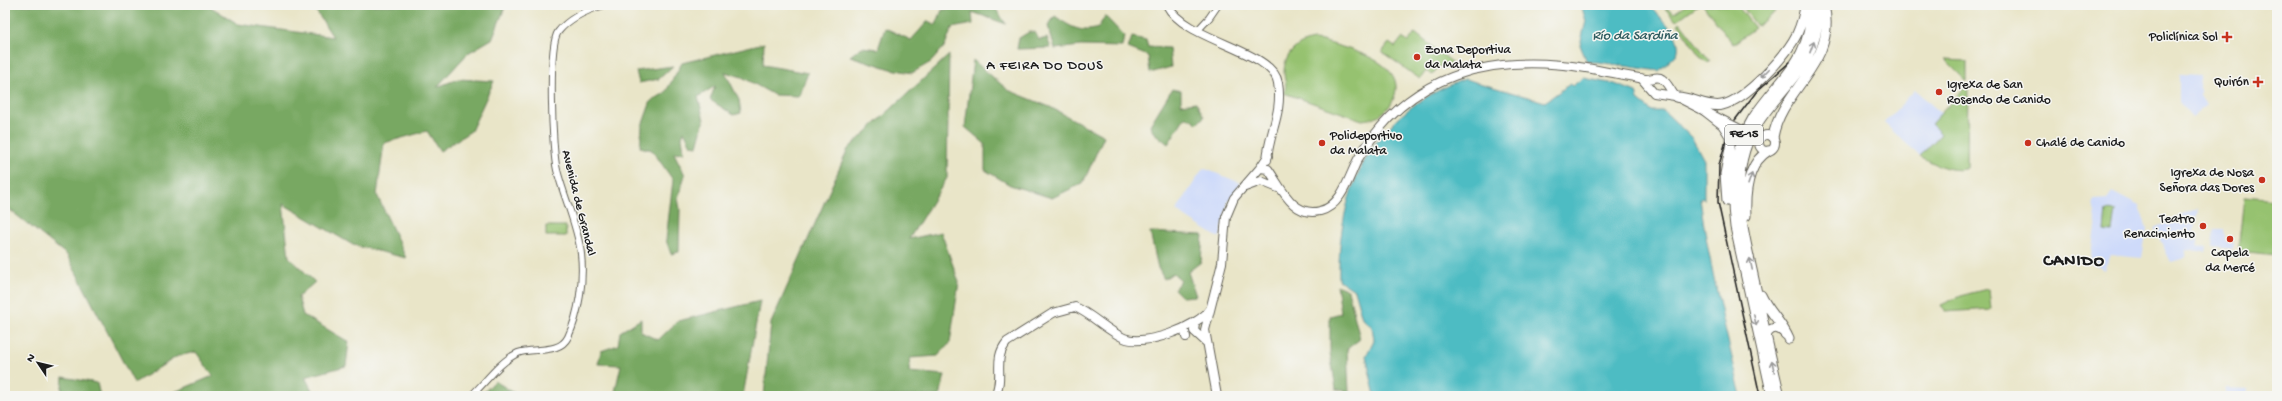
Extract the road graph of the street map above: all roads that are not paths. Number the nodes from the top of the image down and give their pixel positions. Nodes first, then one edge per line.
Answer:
1 (604, 5) edge
2 (1167, 5) edge
3 (1218, 5) edge
4 (1805, 5) edge
5 (1811, 5) edge
6 (1818, 5) edge
7 (1824, 5) edge
8 (1197, 31) junction
9 (1641, 78) junction
10 (1652, 79) junction
11 (1666, 85) junction
12 (1650, 88) junction
13 (1661, 93) junction
14 (1676, 96) junction
15 (1705, 111) junction
16 (1773, 137) junction
17 (1757, 138) junction
18 (1768, 151) junction
19 (1264, 171) junction
20 (1263, 182) junction
21 (1240, 190) junction
22 (1282, 191) junction
23 (1747, 246) junction
24 (1751, 283) junction
25 (1199, 328) junction
26 (1766, 336) junction
27 (471, 396) edge
28 (995, 396) edge
29 (1217, 396) edge
30 (1772, 396) edge
31 (1780, 396) edge

1 - 27 street, Avenida de Grandal
2 - 8 main road
3 - 8 street
4 -> 14 highway
5 - 24 highway, FE-15
23 -> 6 highway, FE-15
7 - 16 highway
8 - 19 main road
9 - 10 main road
9 - 12 main road
9 - 22 main road
10 - 11 main road
10 - 12 main road
11 - 13 main road
11 - 14 main road
12 - 13 main road
13 - 14 main road
14 - 15 main road
15 - 17 main road, bridge
15 - 24 highway
16 - 17 main road
16 - 18 main road
17 - 18 main road
23 -> 18 highway
19 - 20 main road
19 - 20 main road
19 - 21 main road
19 - 22 main road
20 - 21 main road
20 - 22 main road
21 - 25 main road
24 -> 23 highway, FE-15
24 - 26 highway, FE-15
24 - 26 highway
24 -> 30 highway, FE-15
25 - 28 main road
25 - 29 main road
31 -> 26 highway, FE-15

